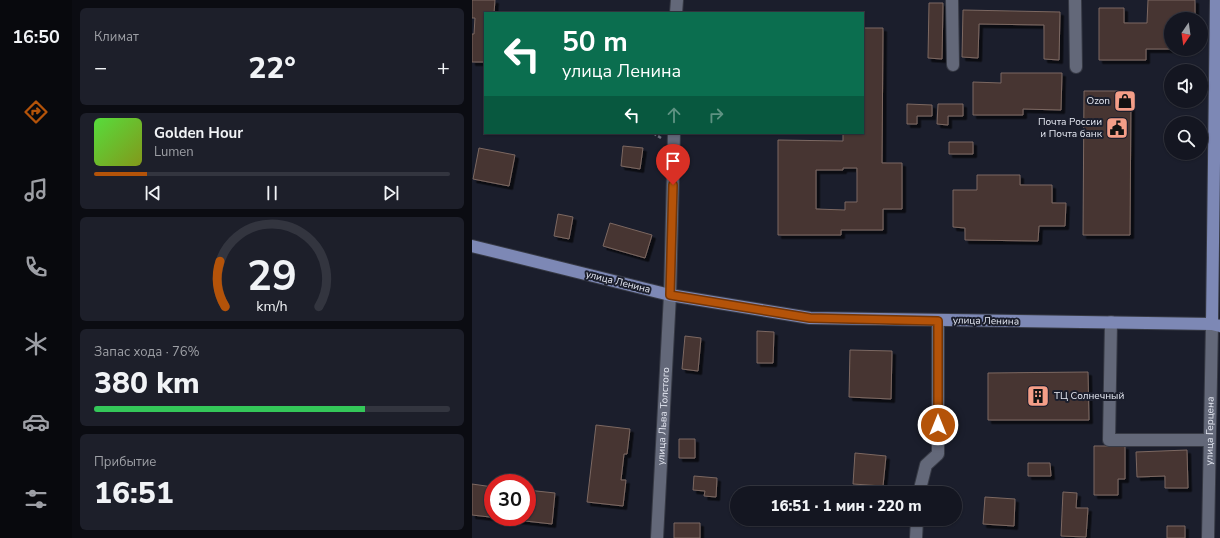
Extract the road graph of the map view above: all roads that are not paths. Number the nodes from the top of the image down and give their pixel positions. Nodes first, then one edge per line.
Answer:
1 (677, 0) edge
2 (952, 0) edge
3 (1075, 0) edge
4 (1216, 0) edge
5 (676, 12) edge
6 (953, 65) dead end
7 (1076, 67) dead end
8 (674, 134) edge
9 (472, 246) edge
10 (670, 295) junction
11 (938, 321) junction
12 (1111, 322) junction
13 (1216, 325) edge
14 (1215, 412) edge
15 (1208, 440) junction
16 (919, 486) edge
17 (917, 526) edge
18 (657, 538) edge
19 (916, 538) edge
20 (1208, 538) edge

1 - 5 street
2 - 6 street
3 - 7 street
4 - 13 main road
8 - 10 street, улица Льва Толстого
9 - 10 main road, улица Ленина
10 - 11 main road, улица Ленина
10 - 18 street, улица Льва Толстого
11 - 12 main road, улица Ленина
11 - 16 street
12 - 13 main road, улица Ленина
12 - 15 street
13 - 14 street, улица Герцена
14 - 15 street, улица Герцена
15 - 20 street, улица Герцена
17 - 19 street

